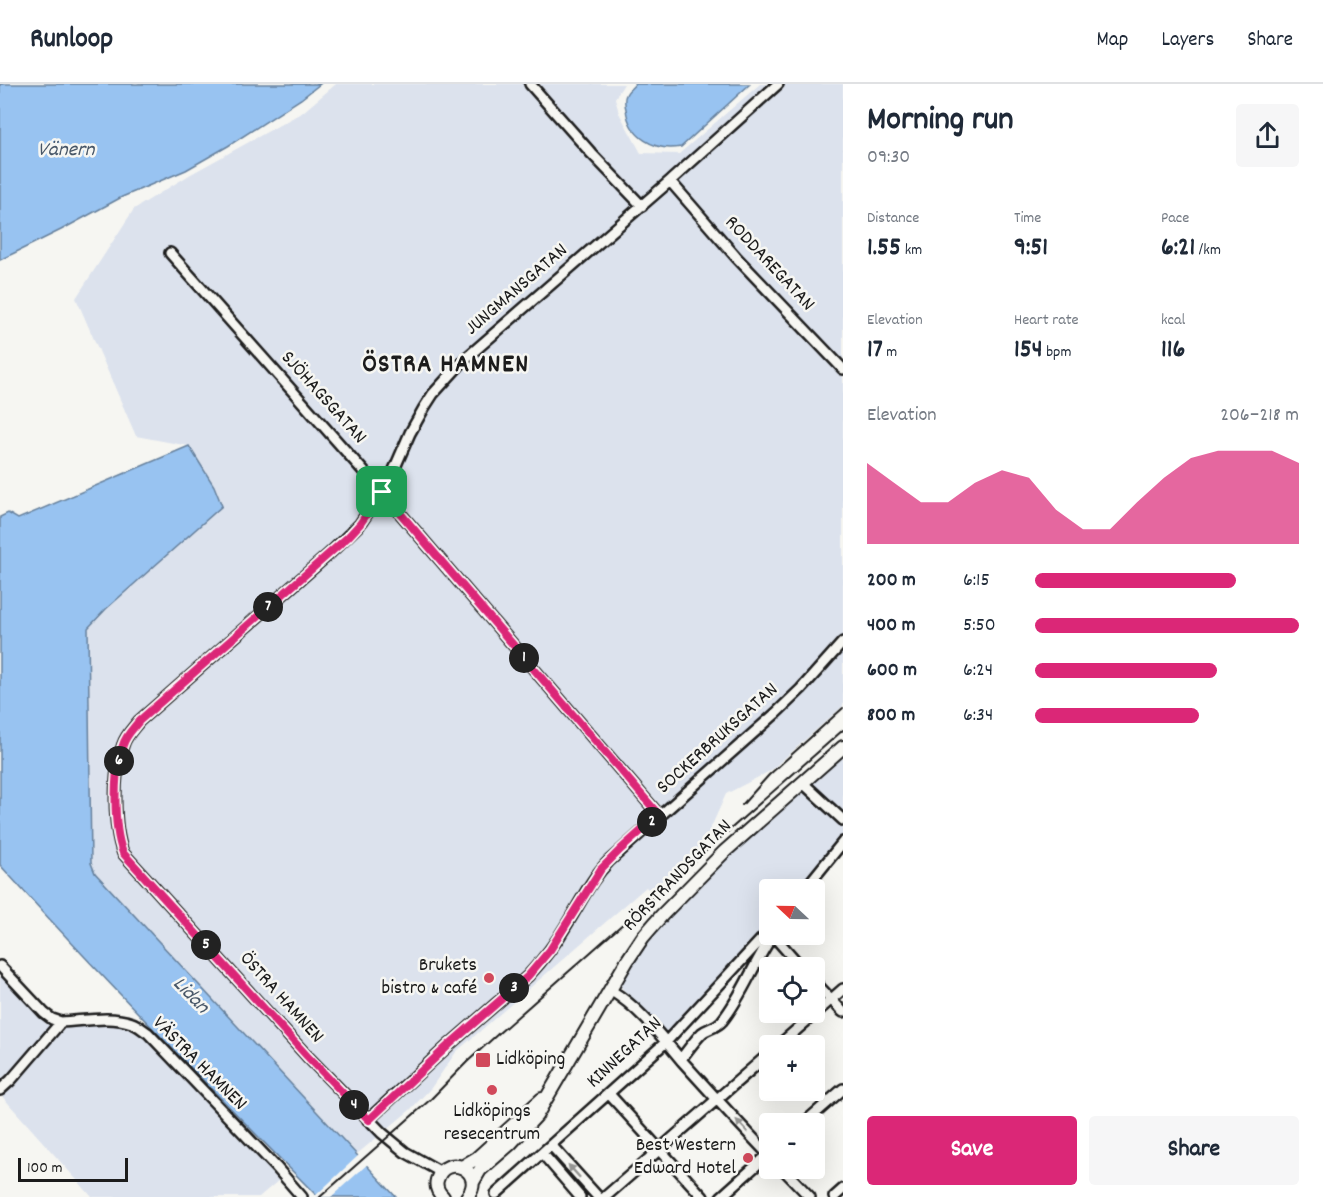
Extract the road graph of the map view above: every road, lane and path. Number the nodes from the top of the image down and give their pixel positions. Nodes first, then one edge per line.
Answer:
1 (530, 84) edge
2 (778, 84) edge
3 (670, 182) junction
4 (642, 206) junction
5 (170, 253) dead end
6 (843, 369) edge
7 (382, 492) junction
8 (843, 642) edge
9 (843, 747) edge
10 (119, 758) joint
11 (803, 783) junction
12 (659, 815) junction
13 (843, 820) edge
14 (843, 842) edge
15 (813, 879) edge
16 (759, 945) edge
17 (765, 945) edge
18 (782, 945) edge
19 (793, 957) edge
20 (0, 966) edge
21 (843, 989) edge
22 (610, 990) junction
23 (825, 993) edge
24 (831, 1000) junction
25 (843, 1012) edge
26 (61, 1022) junction
27 (791, 1035) edge
28 (666, 1042) junction
29 (681, 1059) junction
30 (759, 1062) edge
31 (553, 1088) junction
32 (843, 1089) edge
33 (0, 1090) edge
34 (609, 1094) junction
35 (716, 1098) junction
36 (816, 1113) edge
37 (369, 1120) junction
38 (759, 1143) edge
39 (550, 1145) junction
40 (659, 1149) junction
41 (542, 1153) junction
42 (759, 1163) edge
43 (462, 1167) junction
44 (441, 1172) junction
45 (793, 1179) edge
46 (473, 1182) junction
47 (843, 1189) edge
48 (496, 1194) dead end
49 (302, 1197) edge
50 (441, 1197) edge
51 (467, 1197) edge
52 (580, 1197) edge
53 (598, 1197) edge
54 (605, 1197) edge
55 (703, 1197) edge
56 (721, 1197) edge
57 (810, 1197) edge
58 (834, 1197) edge

1 - 4 street
2 - 3 street, JUNGMANSGATAN
3 - 4 street, JUNGMANSGATAN
3 - 6 street, RODDAREGATAN
4 - 7 street, JUNGMANSGATAN
5 - 7 street, SJÖHAGSGATAN
7 - 10 street, JUNGMANSGATAN
7 - 12 street, SJÖHAGSGATAN
8 - 12 street, SOCKERBRUKSGATAN
9 - 11 main road, RÖRSTRANDSGATAN
10 - 37 street, ÖSTRA HAMNEN
11 - 13 street
11 - 22 main road, RÖRSTRANDSGATAN
12 - 37 street, SOCKERBRUKSGATAN
14 - 15 street
16 - 28 street, KINNEGATAN
17 - 29 street
18 - 19 street
20 - 26 street
21 - 24 street
22 - 28 street
22 - 31 main road, RÖRSTRANDSGATAN
23 - 24 street
24 - 25 street
24 - 27 street
26 - 33 street
26 - 49 street, VÄSTRA HAMNEN
28 - 29 street
28 - 34 street, KINNEGATAN
29 - 35 street
30 - 35 street
31 - 43 main road, RÖRSTRANDSGATAN
31 - 46 main road, RÖRSTRANDSGATAN
32 - 36 street
34 - 39 street, KINNEGATAN
34 - 40 street
38 -> 35 street
35 - 40 street
37 - 44 street, ÖSTRA HAMNEN
39 - 41 street, KINNEGATAN
53 -> 39 street
40 - 54 street
40 - 55 street
41 - 48 street, KINNEGATAN
41 - 52 street
42 - 56 street
43 - 44 main road
43 - 46 main road
44 - 50 main road
45 - 57 street
46 - 51 main road
47 - 58 street

